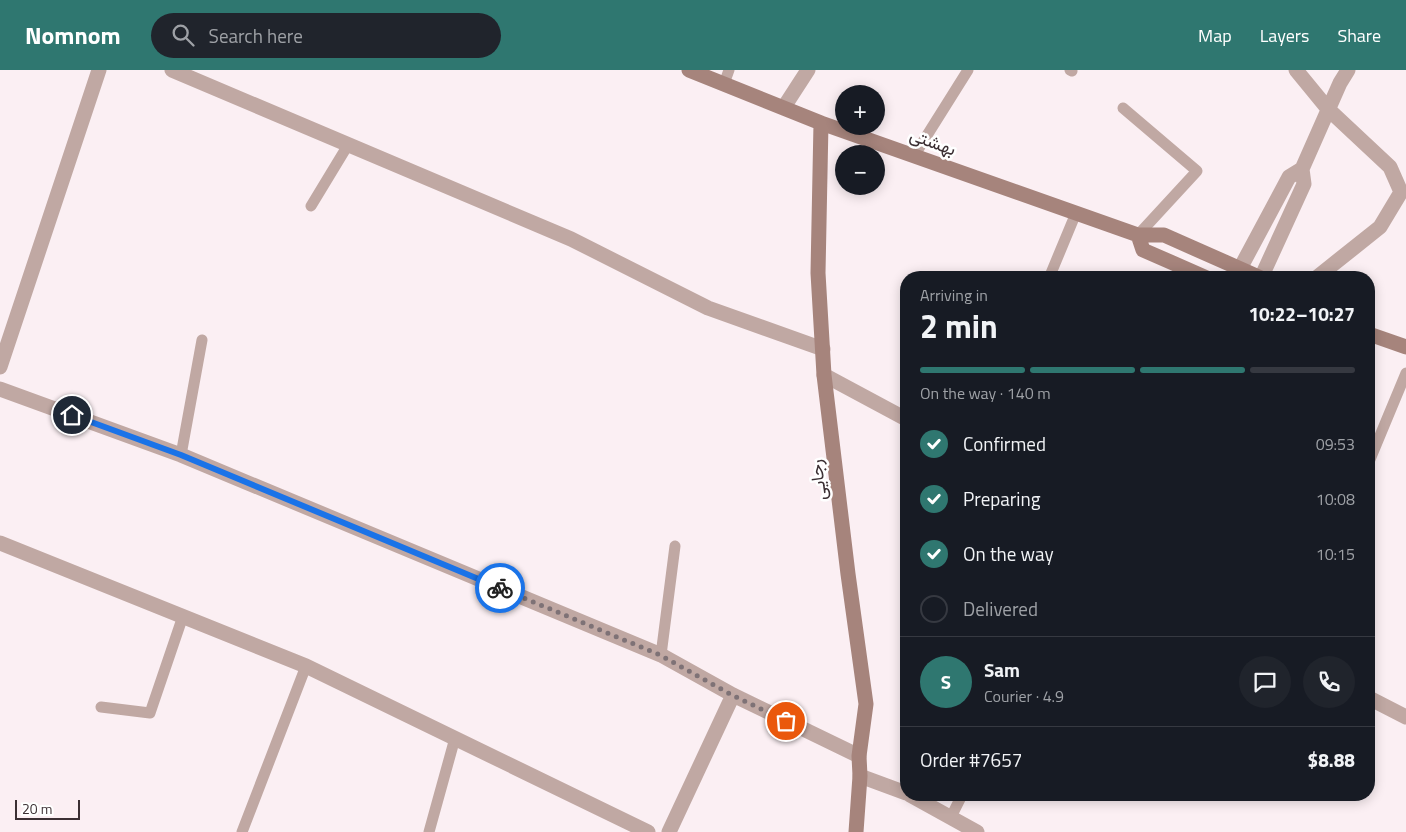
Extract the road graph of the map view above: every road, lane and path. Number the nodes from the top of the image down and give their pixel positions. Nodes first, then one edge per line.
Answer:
1 (99, 70) edge
2 (172, 70) edge
3 (690, 70) edge
4 (808, 70) edge
5 (968, 70) edge
6 (1296, 70) edge
7 (1348, 70) edge
8 (727, 77) edge
9 (784, 107) junction
10 (1123, 108) dead end
11 (1328, 109) junction
12 (821, 122) junction
13 (348, 145) junction
14 (914, 156) junction
15 (1302, 168) junction
16 (311, 206) dead end
17 (1076, 213) junction
18 (1138, 235) junction
19 (1052, 271) edge
20 (1192, 271) edge
21 (1234, 271) edge
22 (1239, 271) edge
23 (1264, 271) edge
24 (1325, 271) edge
25 (1375, 335) edge
26 (202, 340) dead end
27 (1406, 347) edge
28 (823, 349) junction
29 (0, 368) edge
30 (1406, 373) edge
31 (824, 375) junction
32 (0, 389) edge
33 (900, 417) edge
34 (1375, 448) edge
35 (181, 455) junction
36 (0, 543) edge
37 (675, 546) dead end
38 (183, 616) junction
39 (660, 655) junction
40 (306, 666) junction
41 (732, 695) junction
42 (1375, 701) edge
43 (101, 707) dead end
44 (1406, 717) edge
45 (455, 738) junction
46 (858, 756) junction
47 (860, 776) junction
48 (900, 792) edge
49 (922, 801) edge
50 (959, 801) edge
51 (951, 816) junction
52 (643, 831) edge
53 (242, 832) edge
54 (430, 832) edge
55 (669, 832) edge
56 (856, 832) edge
57 (977, 832) edge

1 - 29 street
2 - 13 street
3 - 8 street, بهشتی
4 - 9 street
5 - 14 lane
6 - 11 street
7 - 11 street
8 - 9 street, بهشتی
9 - 12 street, بهشتی
10 - 18 lane
11 - 15 street
11 - 24 street
12 - 14 street, بهشتی
12 - 28 street, رجایی
13 - 16 lane
13 - 28 street
14 - 17 street, بهشتی
15 - 22 street
15 - 23 street
17 - 18 street, بهشتی
17 - 19 lane
18 - 20 street
18 - 21 street, بهشتی
25 - 27 street
26 - 35 lane
28 - 31 street, رجایی
30 - 34 lane
31 - 33 street
31 - 46 street, رجایی
32 - 35 street
35 - 39 street
36 - 38 street
37 - 39 lane
38 - 40 street
38 - 43 lane
39 - 41 street
40 - 45 street
40 - 53 lane
41 - 46 street
41 - 55 street
42 - 44 street
45 - 52 street
45 - 54 lane
46 - 47 street, رجایی
47 - 48 street
47 - 56 street, رجایی
49 - 51 street
50 - 51 lane
51 - 57 street

